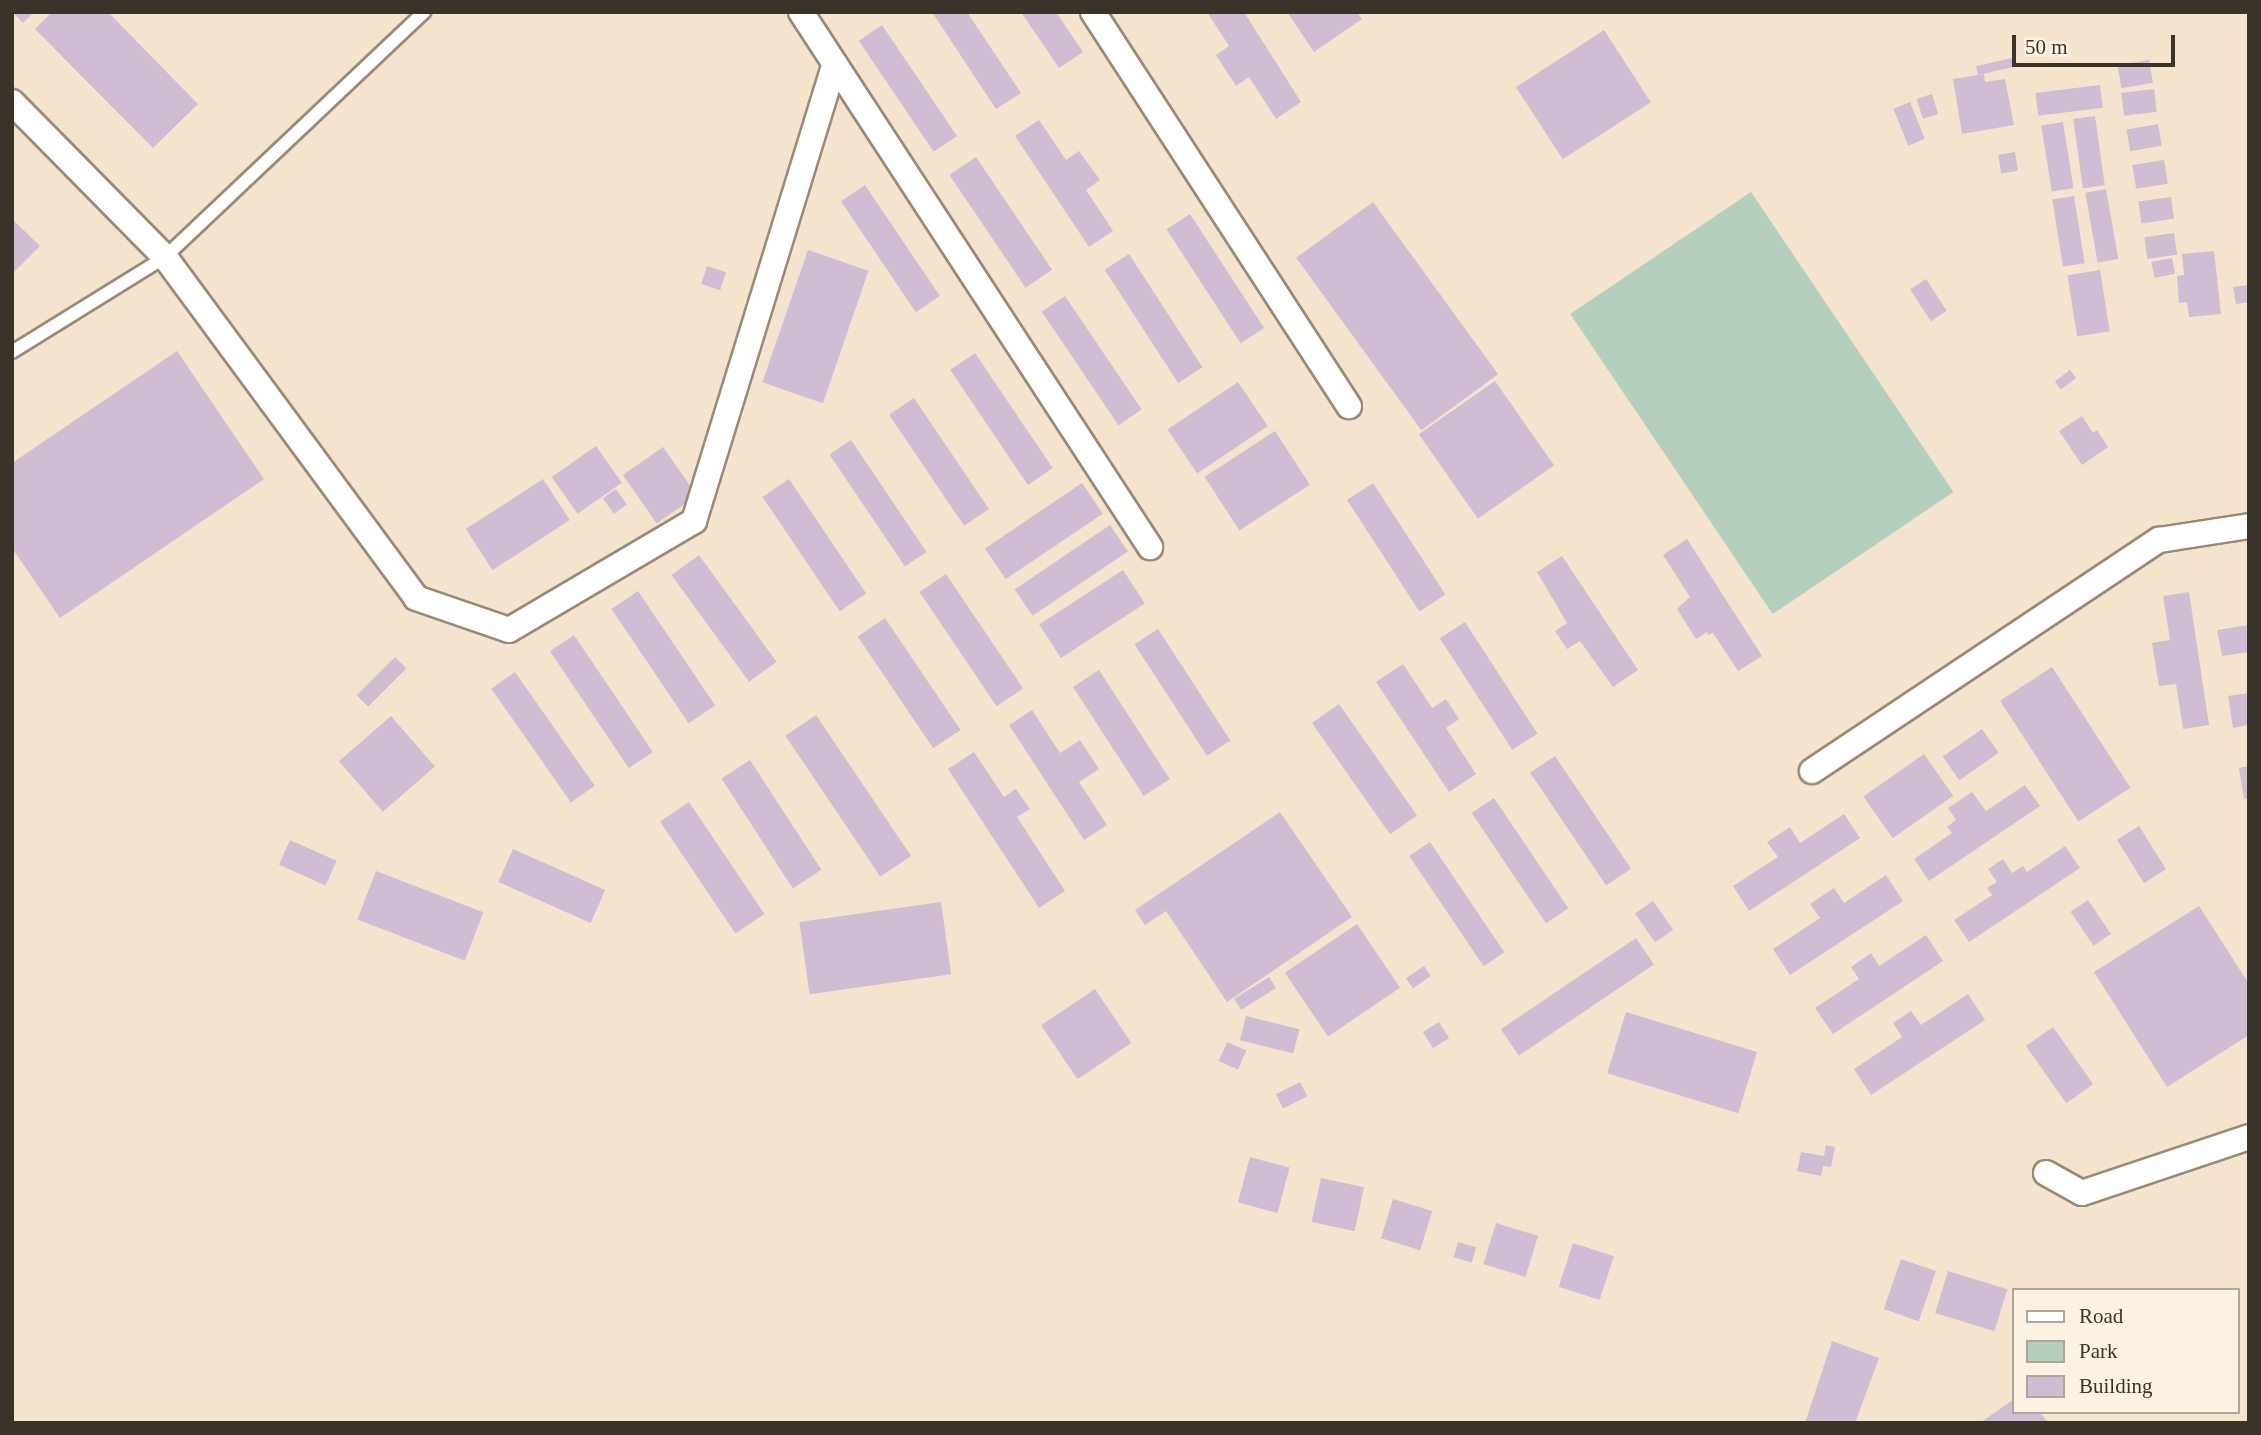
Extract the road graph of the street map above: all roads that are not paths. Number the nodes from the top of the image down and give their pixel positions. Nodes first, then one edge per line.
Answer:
1 (424, 12) edge
2 (802, 12) edge
3 (1093, 12) edge
4 (835, 64) junction
5 (12, 102) edge
6 (165, 257) junction
7 (12, 352) edge
8 (1349, 406) dead end
9 (2249, 526) edge
10 (1150, 547) dead end
11 (1812, 771) dead end
12 (2249, 1137) edge
13 (2046, 1173) dead end

1 - 6 lane
2 - 4 street
3 - 8 street
4 - 6 street
4 - 10 street
5 - 6 street
6 - 7 lane
9 - 11 street
12 - 13 street

